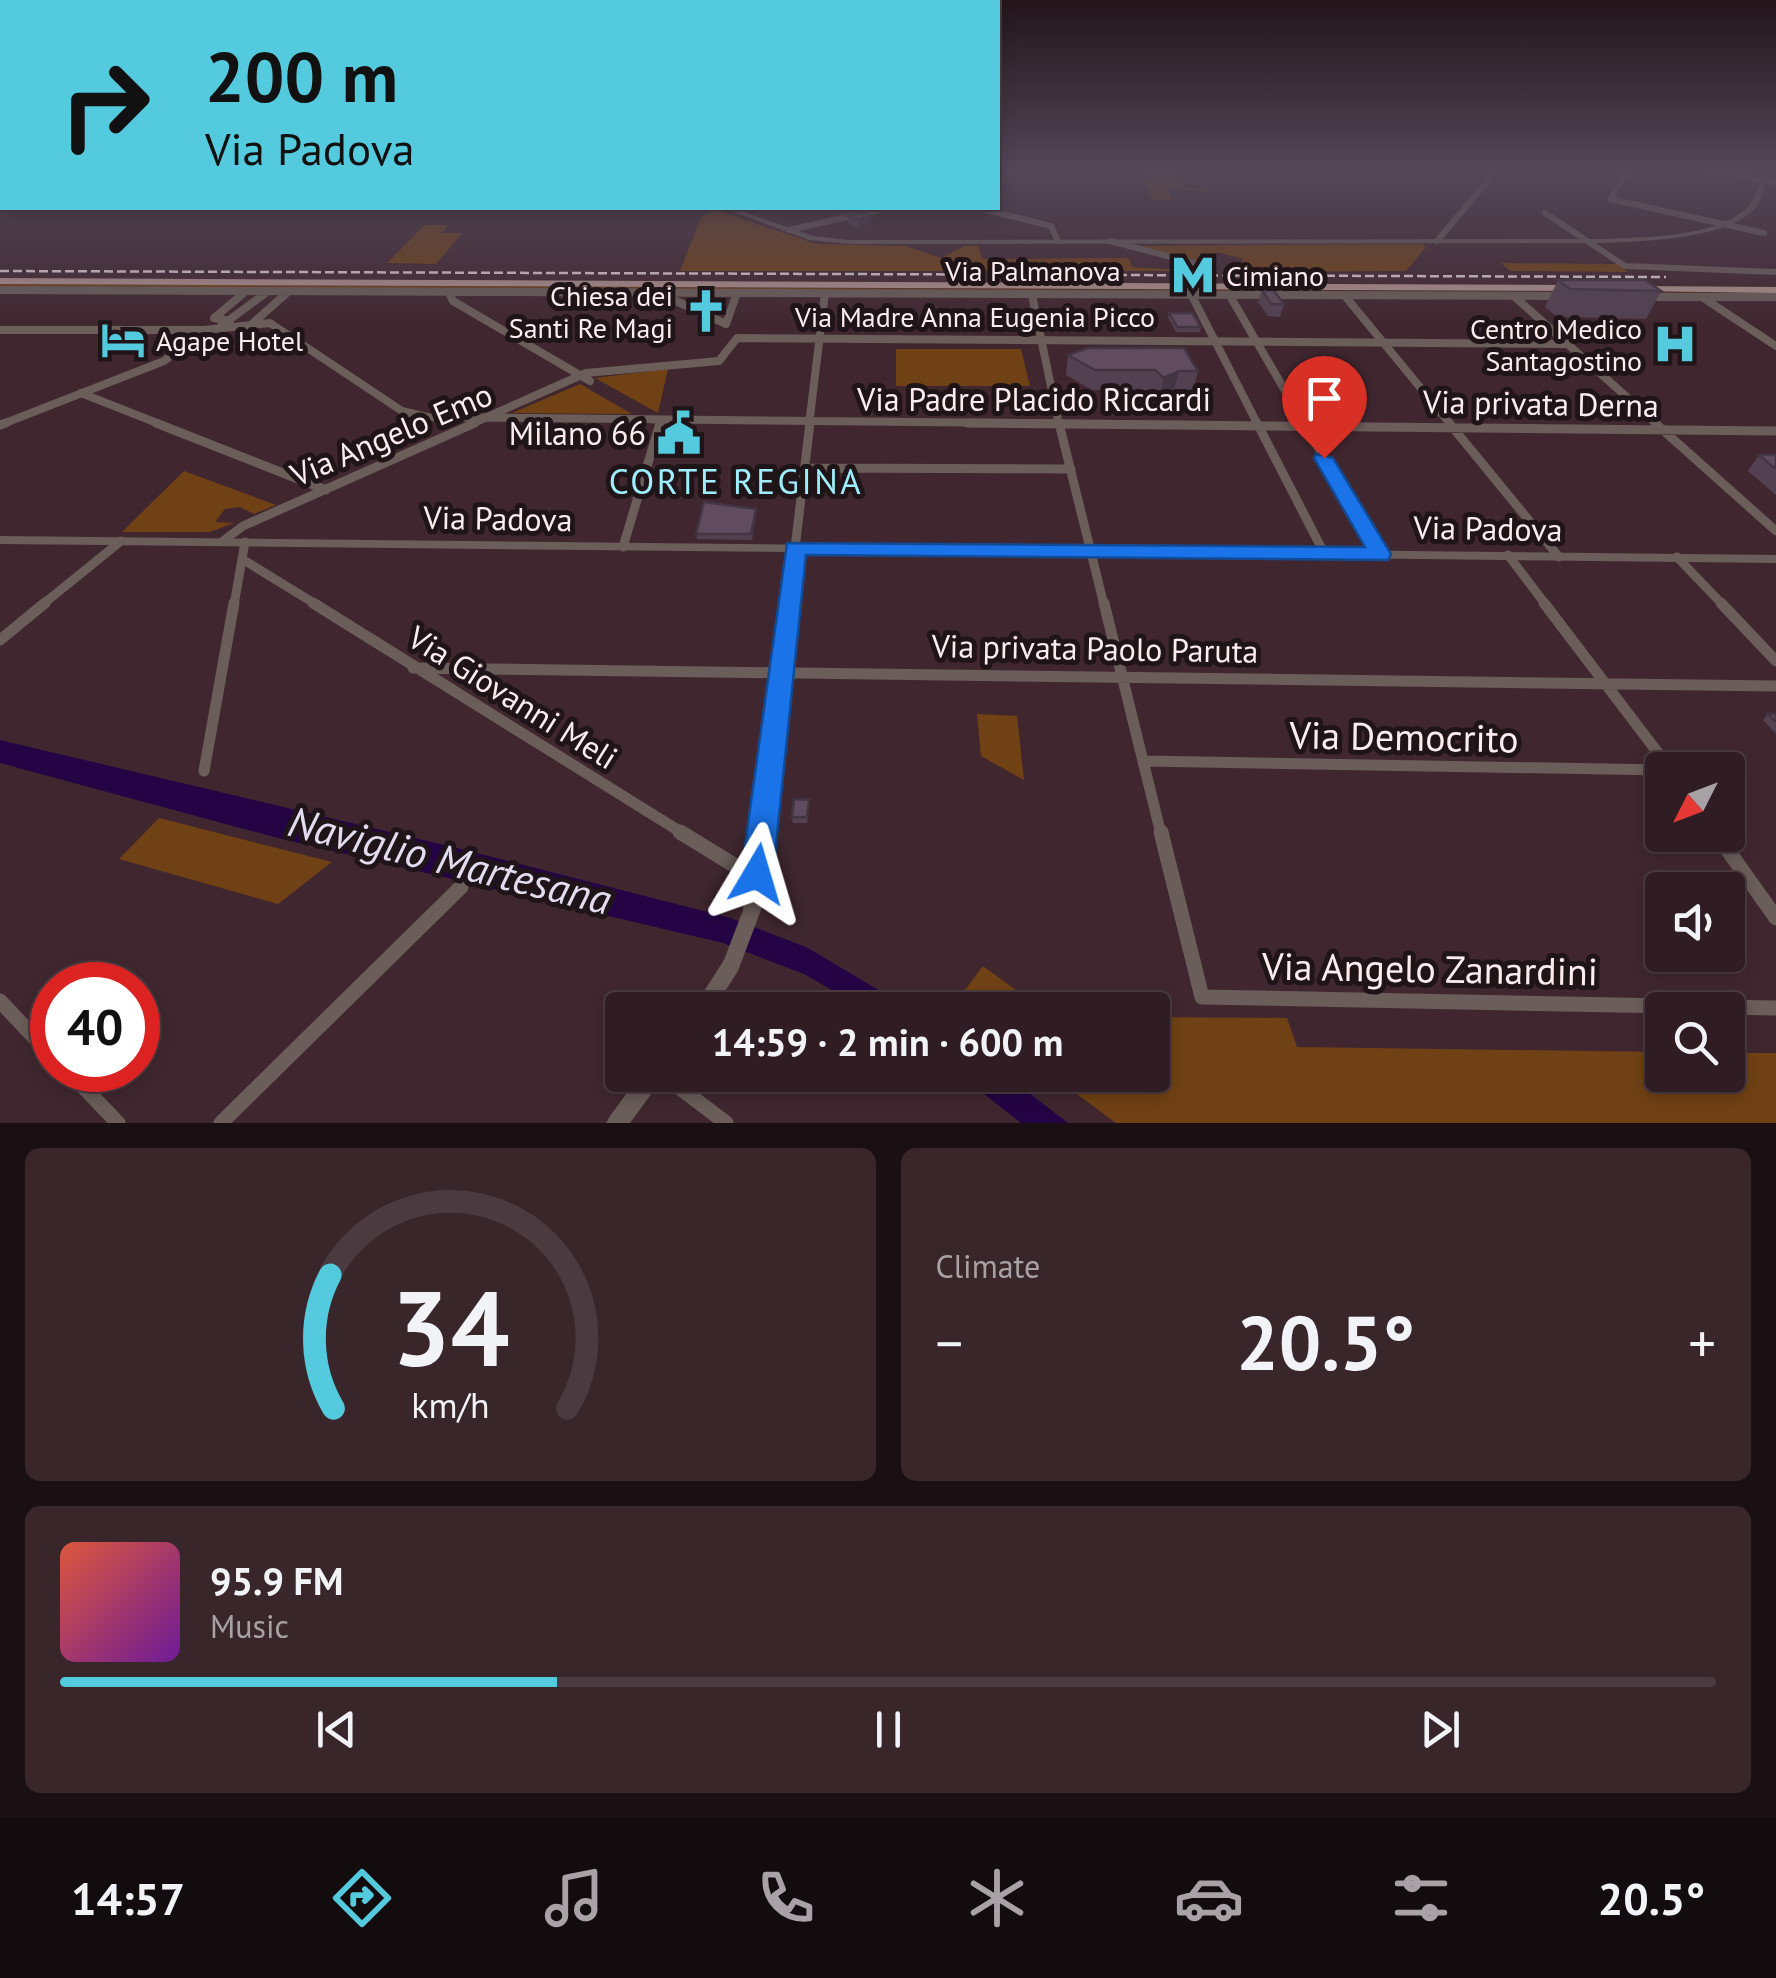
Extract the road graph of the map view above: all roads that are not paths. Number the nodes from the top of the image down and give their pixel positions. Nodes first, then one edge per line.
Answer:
1 (768, 222) edge
2 (823, 222) edge
3 (1038, 222) edge
4 (1452, 222) edge
5 (1560, 222) edge
6 (1723, 222) edge
7 (1739, 222) edge
8 (789, 230) junction
9 (1776, 239) edge
10 (1058, 241) junction
11 (1110, 241) junction
12 (1436, 241) junction
13 (1588, 241) junction
14 (1198, 264) dead end
15 (1776, 272) edge
16 (0, 278) edge
17 (1776, 286) edge
18 (1583, 289) joint
19 (1621, 289) joint
20 (0, 290) edge
21 (246, 291) junction
22 (268, 291) junction
23 (289, 291) junction
24 (450, 292) junction
25 (660, 293) junction
26 (737, 293) junction
27 (825, 294) junction
28 (1032, 295) junction
29 (1192, 296) junction
30 (1230, 296) junction
31 (1345, 296) junction
32 (1514, 296) junction
33 (1702, 297) junction
34 (1776, 297) edge
35 (230, 321) junction
36 (252, 324) junction
37 (217, 328) junction
38 (0, 330) edge
39 (204, 330) junction
40 (820, 338) junction
41 (1042, 339) junction
42 (1215, 340) junction
43 (1255, 340) junction
44 (1382, 340) junction
45 (1567, 344) junction
46 (1776, 346) edge
47 (722, 360) joint
48 (585, 378) junction
49 (82, 393) junction
50 (647, 414) dead end
51 (492, 418) junction
52 (660, 420) junction
53 (809, 423) junction
54 (1059, 424) junction
55 (0, 425) edge
56 (1259, 426) junction
57 (1304, 426) junction
58 (1452, 427) junction
59 (1663, 430) junction
60 (1776, 431) edge
61 (804, 468) junction
62 (1071, 469) junction
63 (326, 490) junction
64 (1776, 531) edge
65 (0, 540) edge
66 (121, 541) junction
67 (223, 541) junction
68 (246, 542) junction
69 (623, 547) junction
70 (795, 548) junction
71 (1091, 550) junction
72 (1324, 553) junction
73 (1380, 554) junction
74 (1508, 556) junction
75 (1559, 556) junction
76 (1677, 557) junction
77 (1776, 558) edge
78 (242, 559) junction
79 (0, 626) edge
80 (14, 628) junction
81 (0, 640) edge
82 (1776, 662) edge
83 (414, 668) junction
84 (779, 670) junction
85 (1122, 676) junction
86 (1604, 681) junction
87 (1776, 686) edge
88 (1657, 752) edge
89 (1144, 761) junction
90 (1645, 770) edge
91 (204, 772) dead end
92 (1730, 852) edge
93 (755, 886) junction
94 (461, 887) dead end
95 (1770, 900) edge
96 (1776, 918) edge
97 (716, 992) edge
98 (0, 1002) edge
99 (1776, 1008) edge
100 (30, 1033) edge
101 (88, 1092) edge
102 (641, 1092) edge
103 (685, 1092) edge
104 (118, 1123) edge
105 (221, 1123) edge
106 (617, 1123) edge
107 (726, 1123) edge

1 - 8 street
2 - 8 street
3 - 10 street
4 - 12 street
5 - 13 street
6 - 13 street
7 - 9 street
8 - 10 street
10 - 11 street
11 - 12 street
11 - 14 street
12 - 13 street
13 - 15 street
16 - 18 highway, Via Palmanova
17 - 19 highway
18 - 32 street, Via Palmanova
19 - 33 street
20 - 21 street, Via Palmanova
21 - 22 street, Via Palmanova
21 - 35 street
22 - 23 street, Via Palmanova
22 - 35 street
23 - 24 street, Via Palmanova
23 - 36 street
24 - 25 street, Via Palmanova
24 - 48 street
25 - 26 street, Via Palmanova
25 - 26 street
26 - 27 street, Via Palmanova
27 - 28 street, Via Palmanova
27 - 40 street
28 - 29 street, Via Palmanova
28 - 41 street
29 - 30 street, Via Palmanova
29 - 42 street
30 - 31 street, Via Palmanova
30 - 43 street
31 - 32 street, Via Palmanova
31 - 44 street
32 - 45 street
33 - 34 street
33 - 46 street
35 - 37 street
36 - 37 street
36 - 51 street, Via Padre Placido Riccardi
37 - 39 street
38 - 39 street
39 - 49 street
40 - 41 street, Via Madre Anna Eugenia Picco
40 - 47 street, Via Madre Anna Eugenia Picco
40 - 53 street
41 - 42 street, Via Madre Anna Eugenia Picco
41 - 54 street
42 - 43 street, Via Madre Anna Eugenia Picco
42 - 56 street
43 - 44 street, Via Madre Anna Eugenia Picco
43 - 57 street
44 - 45 street, Via Madre Anna Eugenia Picco
44 - 58 street
45 - 59 street
47 - 48 street, Via Angelo Emo
48 - 51 street, Via Angelo Emo
49 - 55 street
49 - 63 street
50 - 52 street
51 - 52 street, Via Padre Placido Riccardi
51 - 63 street, Via Angelo Emo
52 - 53 street, Via Padre Placido Riccardi
52 - 69 street
53 - 54 street, Via Padre Placido Riccardi
53 - 61 street
54 - 56 street, Via Padre Placido Riccardi
54 - 62 street
56 - 57 street, Via Padre Placido Riccardi
56 - 72 street
57 - 58 street, Via privata Derna
57 - 73 street
58 - 59 street, Via privata Derna
58 - 75 street
59 - 60 street, Via privata Derna
59 - 64 street
61 - 62 street
61 - 70 street
62 - 71 street
63 - 67 street, Via Angelo Emo
65 - 66 street, Via Padova
66 - 67 street, Via Padova
66 - 80 street
67 - 68 street, Via Padova
68 - 69 street, Via Padova
68 - 78 street
69 - 70 street, Via Padova
70 - 71 street, Via Padova
70 - 84 street
71 - 72 street, Via Padova
71 - 85 street
72 - 73 street, Via Padova
73 - 74 street, Via Padova
74 - 75 street, Via Padova
74 - 86 street
75 - 76 street, Via Padova
76 - 77 street, Via Padova
76 - 82 street
78 - 83 street, Via Giovanni Meli
78 - 91 street
79 - 80 street
80 - 81 street
83 - 84 street, Via privata Paolo Paruta
83 - 93 street, Via Giovanni Meli
84 - 85 street, Via privata Paolo Paruta
84 - 93 street
85 - 86 street, Via privata Paolo Paruta
85 - 89 street
86 - 87 street, Via privata Paolo Paruta
86 - 88 street
89 - 90 street, Via Democrito
89 - 99 street, Via Angelo Zanardini
92 - 95 street
93 - 97 street
94 - 105 street
95 - 96 street
98 - 100 street
101 - 104 street
102 - 106 street
103 - 107 street

